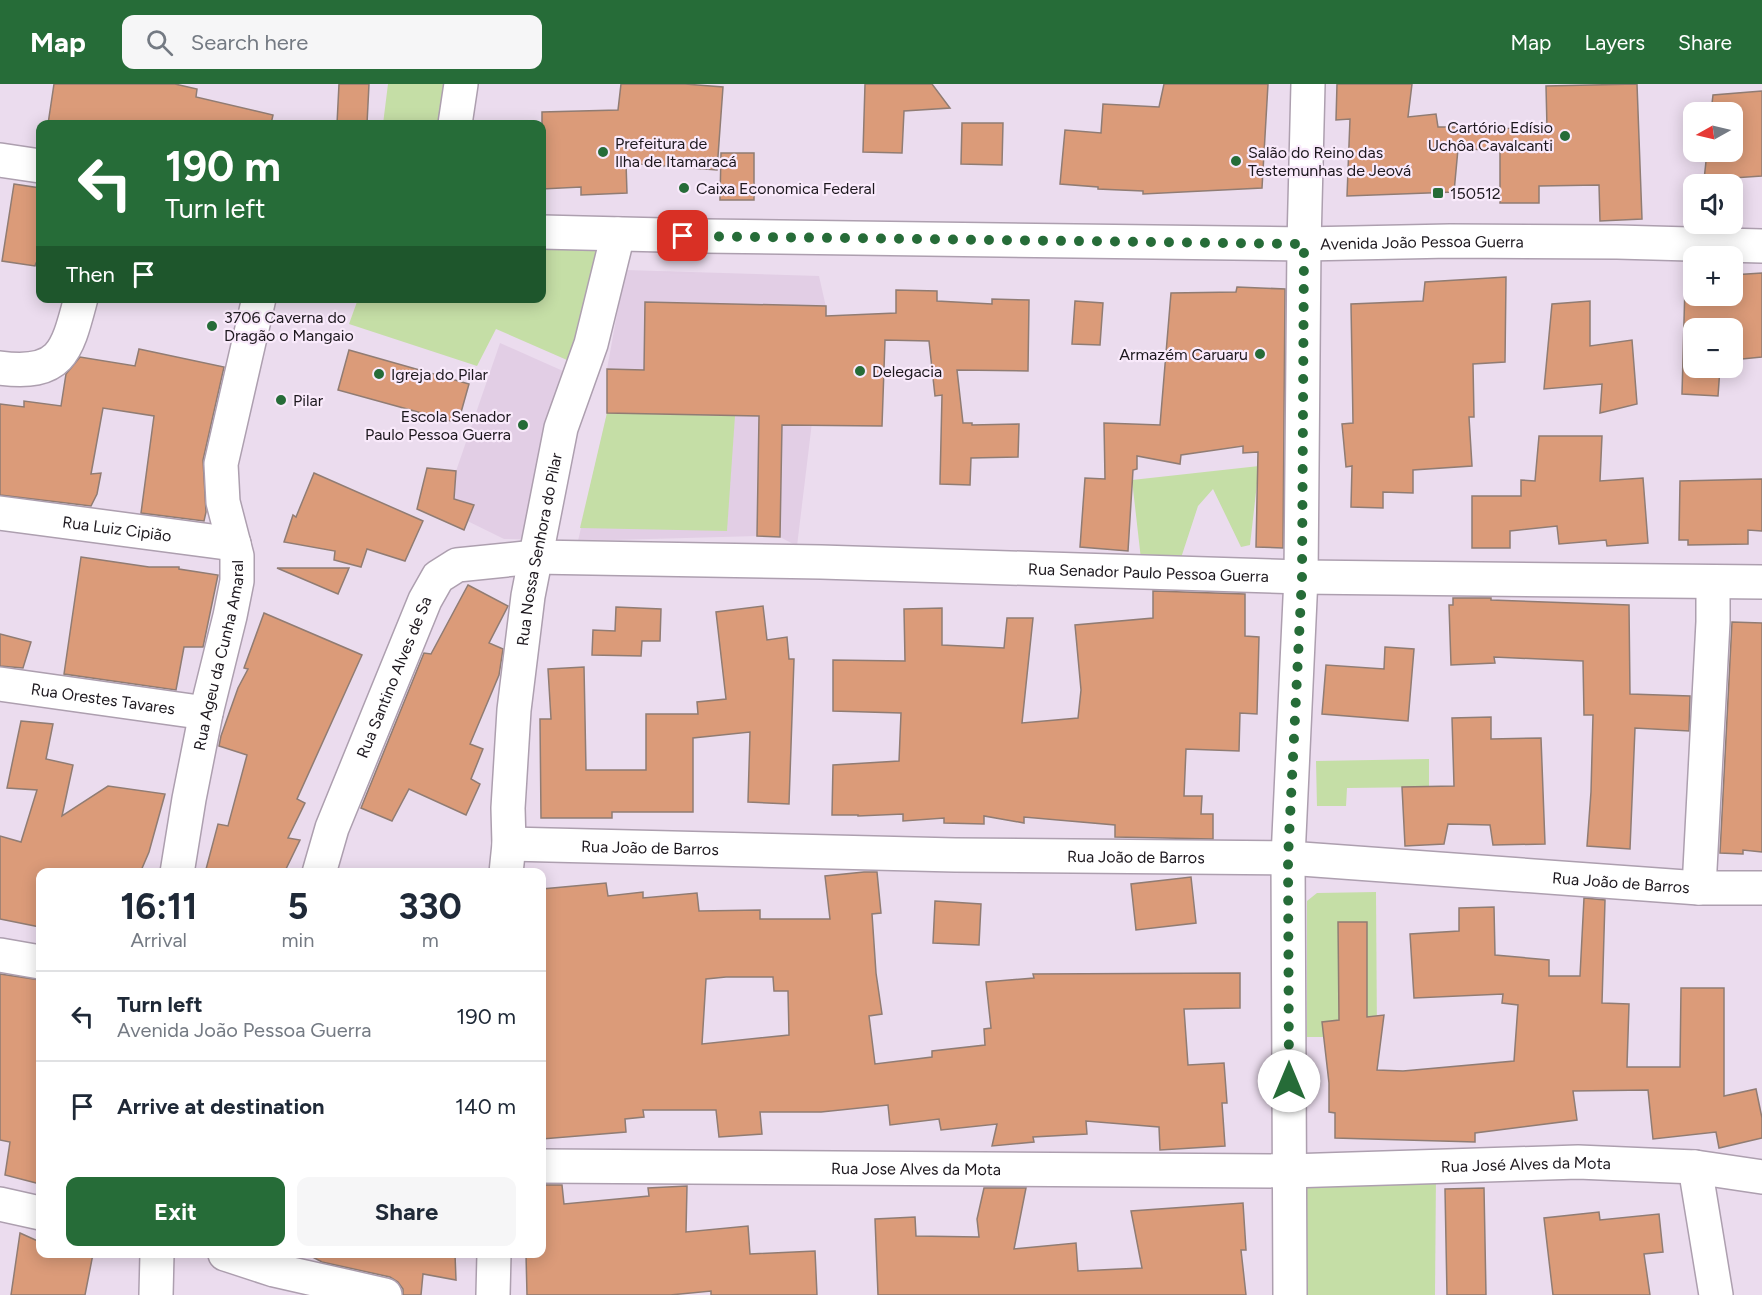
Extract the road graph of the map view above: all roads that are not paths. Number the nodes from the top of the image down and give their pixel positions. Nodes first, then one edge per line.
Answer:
1 (461, 84) edge
2 (1308, 84) edge
3 (456, 120) edge
4 (0, 160) edge
5 (36, 165) edge
6 (546, 232) edge
7 (618, 234) junction
8 (1304, 244) junction
9 (1762, 246) edge
10 (80, 303) edge
11 (258, 303) edge
12 (0, 368) edge
13 (0, 513) edge
14 (234, 544) junction
15 (535, 556) junction
16 (1302, 577) junction
17 (1713, 582) junction
18 (1762, 582) edge
19 (0, 684) edge
20 (206, 713) junction
21 (1288, 858) junction
22 (508, 859) edge
23 (178, 868) edge
24 (320, 868) edge
25 (1698, 888) junction
26 (1762, 888) edge
27 (0, 955) edge
28 (36, 961) edge
29 (546, 1166) edge
30 (1695, 1167) junction
31 (1289, 1171) junction
32 (1762, 1177) edge
33 (0, 1204) edge
34 (36, 1212) edge
35 (157, 1258) edge
36 (237, 1258) edge
37 (494, 1258) edge
38 (156, 1295) edge
39 (385, 1295) edge
40 (493, 1295) edge
41 (1290, 1295) edge
42 (1716, 1295) edge

1 - 3 street
2 - 8 street
4 - 5 street
6 - 7 street, Avenida João Pessoa Guerra
7 - 8 street, Avenida João Pessoa Guerra
7 - 15 street, Rua Nossa Senhora do Pilar
8 - 9 street, Avenida João Pessoa Guerra
8 - 16 street
10 - 12 street
11 - 14 street, Rua Ageu da Cunha Amaral
13 - 14 street, Rua Luiz Cipião
14 - 20 street, Rua Ageu da Cunha Amaral
15 - 16 street, Rua Senador Paulo Pessoa Guerra
15 - 22 street, Rua Nossa Senhora do Pilar
15 - 24 street, Rua Santino Alves de Sa
16 - 17 street, Rua Senador Paulo Pessoa Guerra
16 - 21 street
17 - 18 street, Rua Senador Paulo Pessoa Guerra
17 - 25 street
19 - 20 street, Rua Orestes Tavares
20 - 23 street, Rua Ageu da Cunha Amaral
21 - 22 street, Rua João de Barros
21 - 25 street, Rua João de Barros
21 - 31 street
25 - 26 street, Rua João de Barros
27 - 28 street
29 - 31 street, Rua Jose Alves da Mota
30 - 31 street, Rua José Alves da Mota
30 - 32 street, Rua José Alves da Mota
30 - 42 street
31 - 41 street
33 - 34 street
35 - 38 street
36 - 39 street
37 - 40 street

